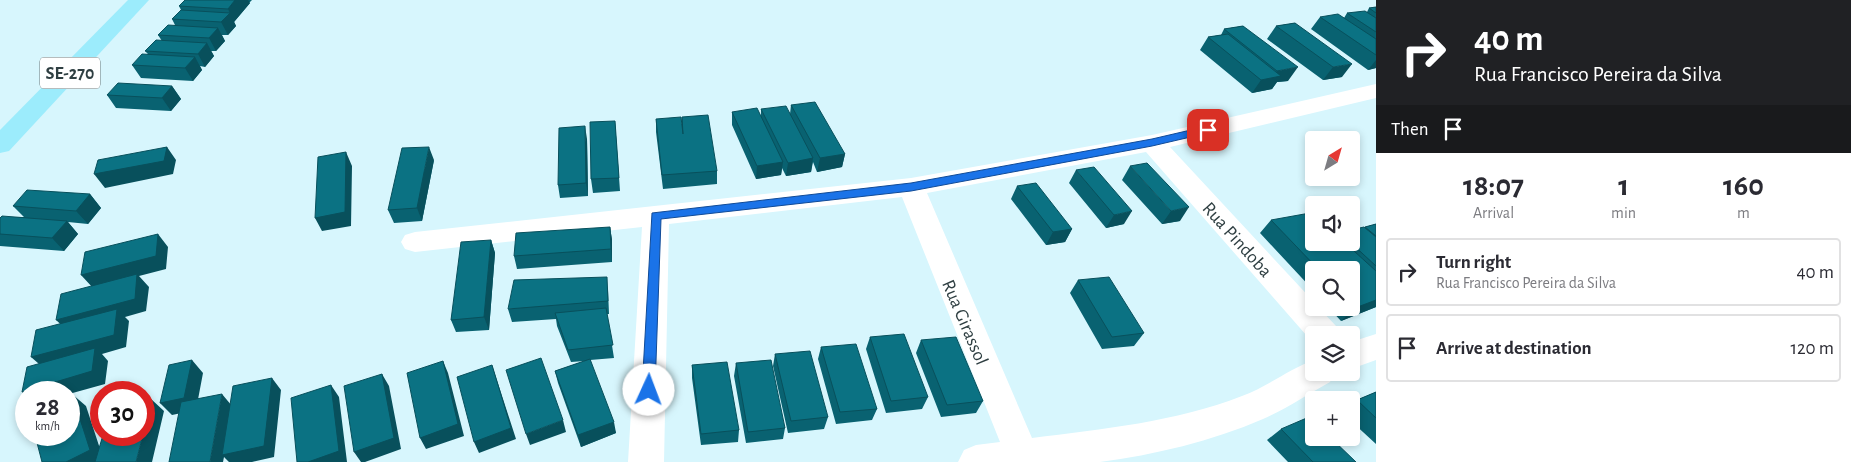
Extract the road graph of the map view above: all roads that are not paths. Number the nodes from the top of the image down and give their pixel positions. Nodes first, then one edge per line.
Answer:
1 (139, 0) edge
2 (1376, 91) edge
3 (1152, 142) junction
4 (0, 145) edge
5 (911, 187) junction
6 (656, 216) junction
7 (415, 242) dead end
8 (1317, 326) edge
9 (1376, 347) edge
10 (1360, 353) edge
11 (1305, 380) edge
12 (1023, 457) junction
13 (646, 462) edge
14 (976, 462) edge

1 - 4 main road, SE-270
2 - 3 street
3 - 5 street
3 - 8 street, Rua Pindoba
5 - 6 street
5 - 12 street, Rua Girassol
6 - 7 street
6 - 13 street
9 - 10 street
11 - 12 street
12 - 14 street

